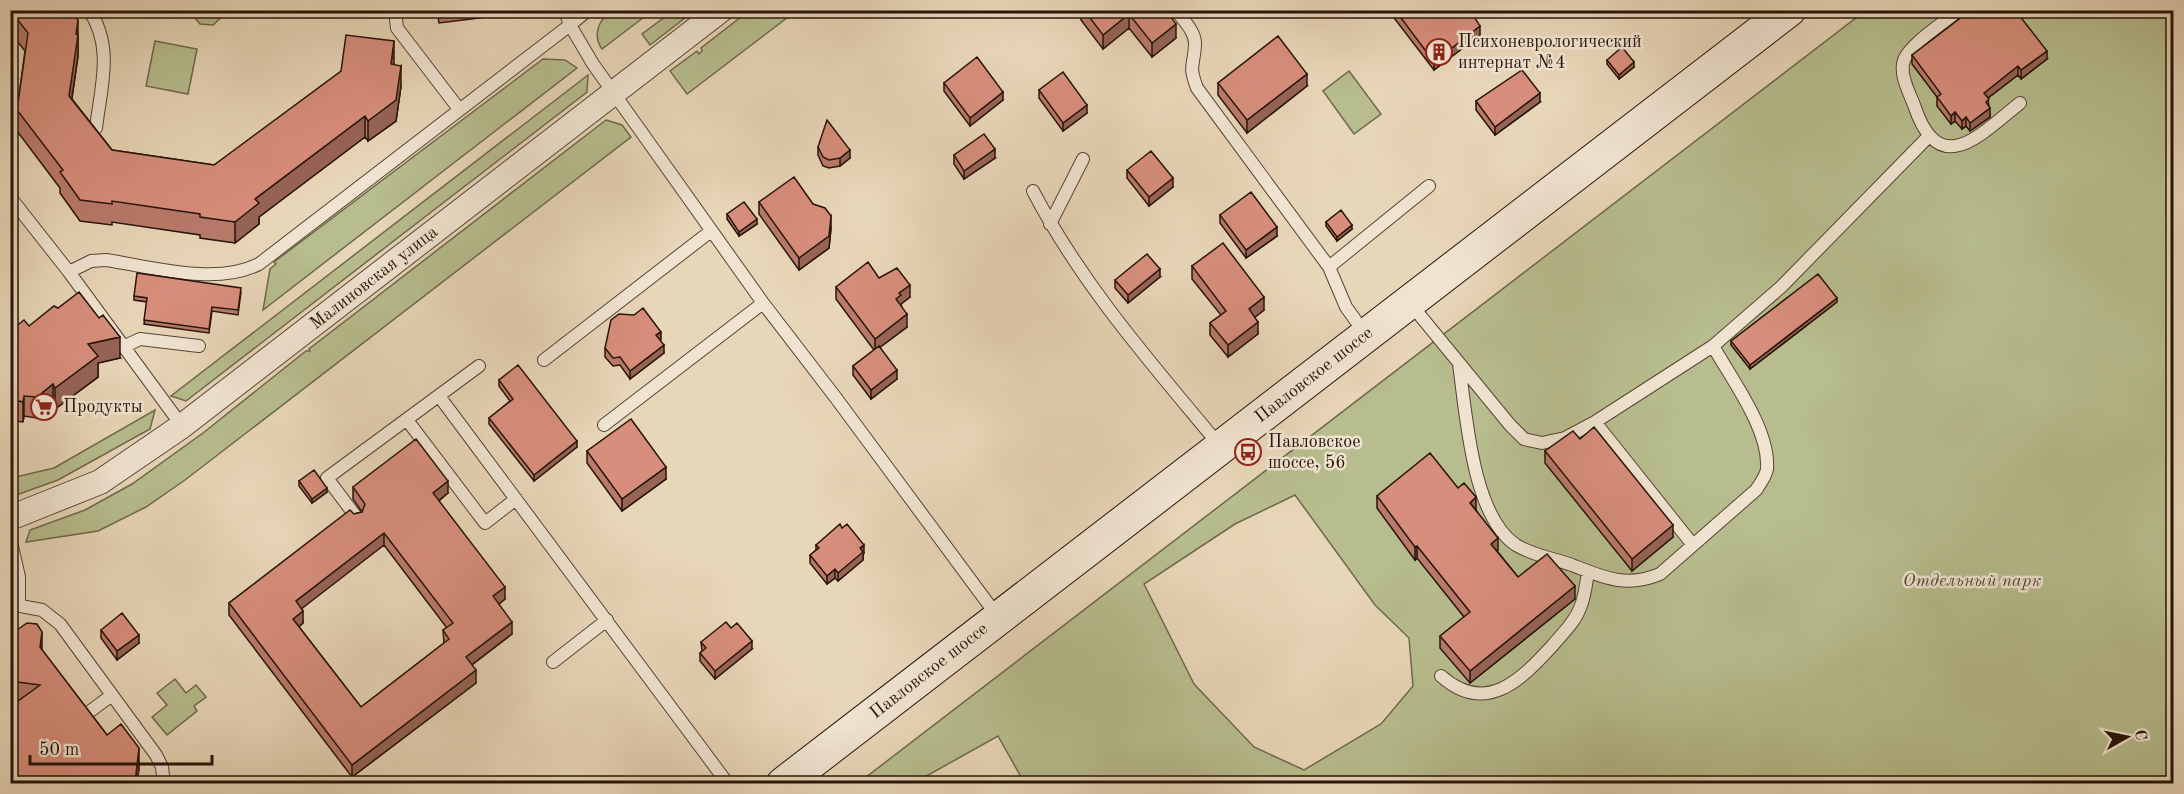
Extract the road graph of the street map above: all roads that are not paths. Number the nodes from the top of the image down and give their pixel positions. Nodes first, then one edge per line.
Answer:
1 (89, 10) edge
2 (395, 10) edge
3 (565, 10) edge
4 (588, 10) edge
5 (721, 10) edge
6 (1176, 10) edge
7 (1789, 10) edge
8 (1959, 10) edge
9 (570, 25) junction
10 (614, 93) junction
11 (2020, 103) dead end
12 (459, 109) junction
13 (96, 128) edge
14 (1928, 137) junction
15 (1083, 159) dead end
16 (1429, 186) dead end
17 (1033, 191) dead end
18 (10, 197) edge
19 (1050, 224) junction
20 (711, 231) junction
21 (1329, 267) junction
22 (69, 272) junction
23 (1409, 302) junction
24 (763, 303) junction
25 (1366, 335) junction
26 (199, 346) dead end
27 (1713, 346) junction
28 (123, 347) junction
29 (544, 360) dead end
30 (1459, 363) junction
31 (479, 366) dead end
32 (439, 396) junction
33 (406, 420) junction
34 (1595, 422) junction
35 (604, 425) dead end
36 (182, 426) junction
37 (1220, 447) junction
38 (516, 498) junction
39 (10, 518) edge
40 (357, 518) edge
41 (10, 537) edge
42 (1693, 545) junction
43 (1588, 572) junction
44 (15, 605) edge
45 (998, 618) junction
46 (607, 620) junction
47 (553, 662) dead end
48 (1441, 676) dead end
49 (112, 695) junction
50 (85, 715) edge
51 (164, 783) edge
52 (728, 783) edge
53 (783, 783) edge

1 - 13 lane
2 - 12 lane
3 - 9 lane
4 - 9 lane
5 - 10 street, Малиновская улица
6 - 21 lane
7 - 23 main road, Павловское шоссе
8 - 14 lane
9 - 10 lane
9 - 12 lane
10 - 20 lane
10 - 36 street, Малиновская улица
11 - 14 lane
12 - 22 lane
14 - 27 lane
15 - 19 lane
16 - 21 lane
17 - 19 lane
18 - 22 lane
19 - 37 lane
20 - 24 lane
20 - 29 lane
21 - 25 lane
22 - 28 lane
23 - 25 main road, Павловское шоссе
23 - 30 lane
24 - 35 lane
24 - 45 lane
25 - 37 main road, Павловское шоссе
26 - 28 lane
27 - 34 lane
27 - 42 lane
28 - 36 lane
30 - 34 lane
30 - 43 lane
31 - 32 lane
32 - 33 lane
32 - 38 lane
33 - 38 lane
33 - 40 lane
34 - 42 lane
36 - 39 street, Малиновская улица
37 - 45 main road, Павловское шоссе
38 - 46 lane
41 - 44 lane
42 - 43 lane
43 - 48 lane
44 - 49 lane
45 - 53 main road, Павловское шоссе
46 - 47 lane
46 - 52 lane
49 - 50 lane
49 - 51 lane

